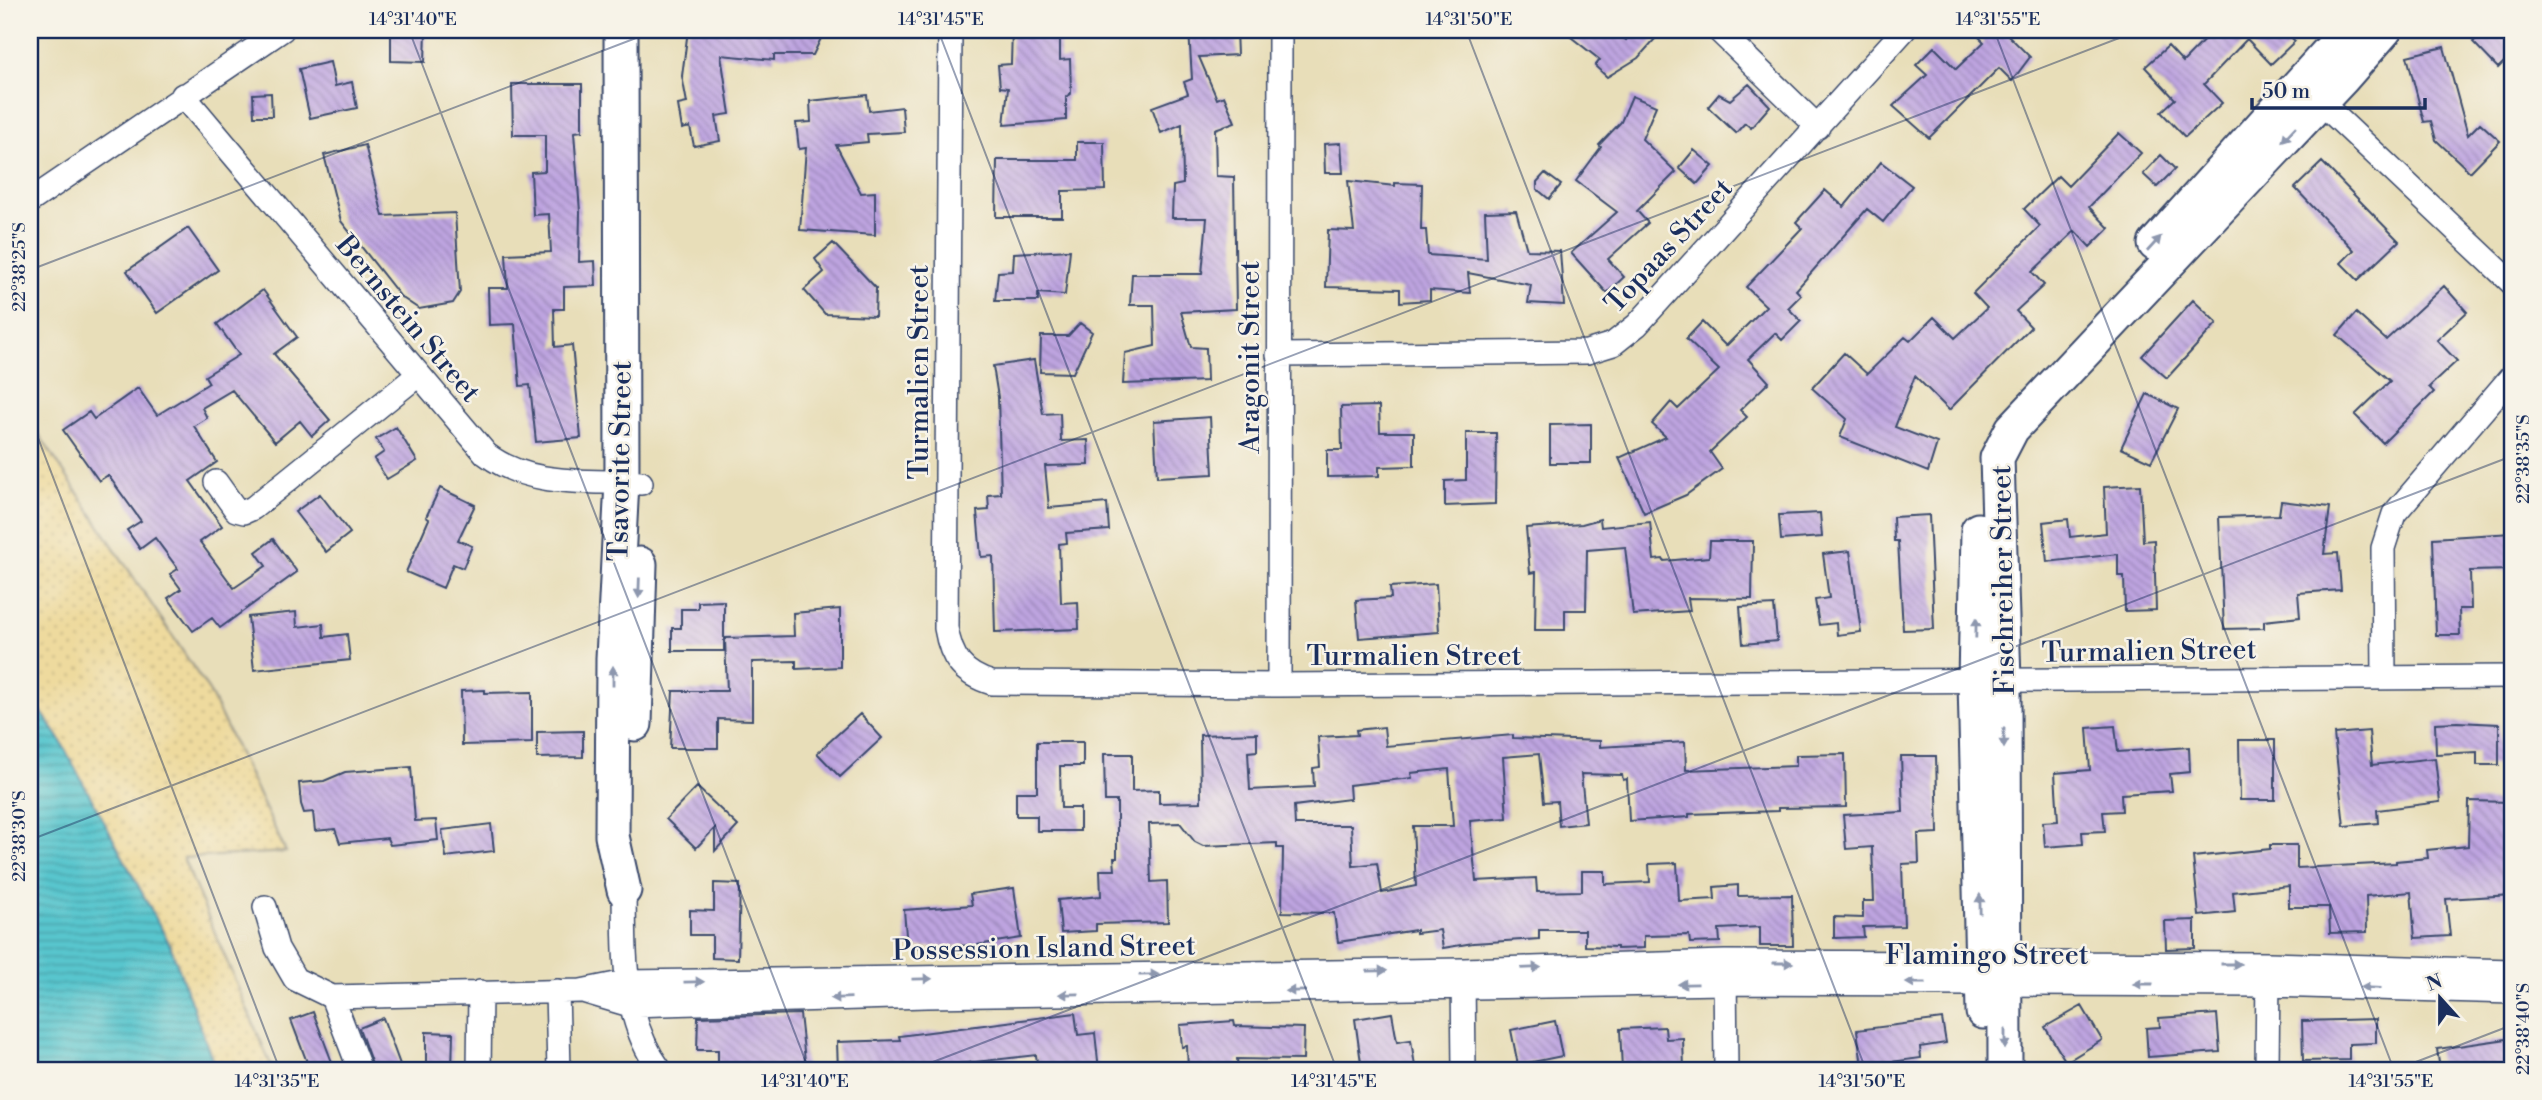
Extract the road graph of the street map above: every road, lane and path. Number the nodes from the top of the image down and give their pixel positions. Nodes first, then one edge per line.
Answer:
1 (282, 30) edge
2 (621, 30) edge
3 (640, 30) edge
4 (950, 30) edge
5 (1280, 30) edge
6 (1718, 30) edge
7 (1904, 30) edge
8 (2348, 30) edge
9 (2385, 30) edge
10 (2310, 92) junction
11 (183, 95) junction
12 (1818, 127) junction
13 (30, 201) edge
14 (2512, 283) edge
15 (1279, 355) junction
16 (418, 375) junction
17 (2512, 376) edge
18 (216, 482) dead end
19 (631, 483) junction
20 (2512, 677) edge
21 (2384, 678) junction
22 (1989, 682) junction
23 (1279, 685) junction
24 (624, 891) joint
25 (265, 907) dead end
26 (2512, 971) edge
27 (1725, 973) junction
28 (1993, 974) junction
29 (2268, 974) junction
30 (1463, 979) junction
31 (557, 991) junction
32 (480, 992) junction
33 (2512, 992) edge
34 (628, 993) junction
35 (332, 997) junction
36 (360, 1070) edge
37 (479, 1070) edge
38 (559, 1070) edge
39 (660, 1070) edge
40 (1464, 1070) edge
41 (1726, 1070) edge
42 (1983, 1070) edge
43 (2005, 1070) edge
44 (2267, 1070) edge

1 - 11 street
2 - 19 street, Tsavorite Street
3 - 19 street, Tsavorite Street
4 - 23 street, Turmalien Street
5 - 15 street, Aragonit Street
6 - 12 street
7 - 12 street, Topaas Street
8 - 10 street, Fischreiher Street
9 - 10 street, Fischreiher Street
10 - 14 street
10 - 22 street, Fischreiher Street
11 - 13 street
11 - 16 street, Bernstein Street
12 - 15 street, Topaas Street
15 - 23 street, Aragonit Street
16 - 18 street
16 - 19 street, Bernstein Street
17 - 21 street
19 - 24 street, Tsavorite Street
20 - 21 street, Turmalien Street
21 - 22 street, Turmalien Street
22 - 23 street, Turmalien Street
22 - 28 street, Fischreiher Street
24 - 34 street, Tsavorite Street
25 - 35 street
26 - 29 street, Flamingo Street
27 - 28 street, Flamingo Street
27 - 30 street, Flamingo Street
27 - 41 street
28 - 29 street, Flamingo Street
28 - 42 street, Fischreiher Street
28 -> 43 street, Fischreiher Street
33 -> 29 street, Flamingo Street
29 - 44 street
30 - 34 street, Possession Island Street
30 - 40 street
31 - 32 street, Possession Island Street
31 - 34 street, Possession Island Street
31 - 38 street
32 - 35 street, Possession Island Street
32 - 37 street
34 - 39 street, Tsavorite Street
35 - 36 street

